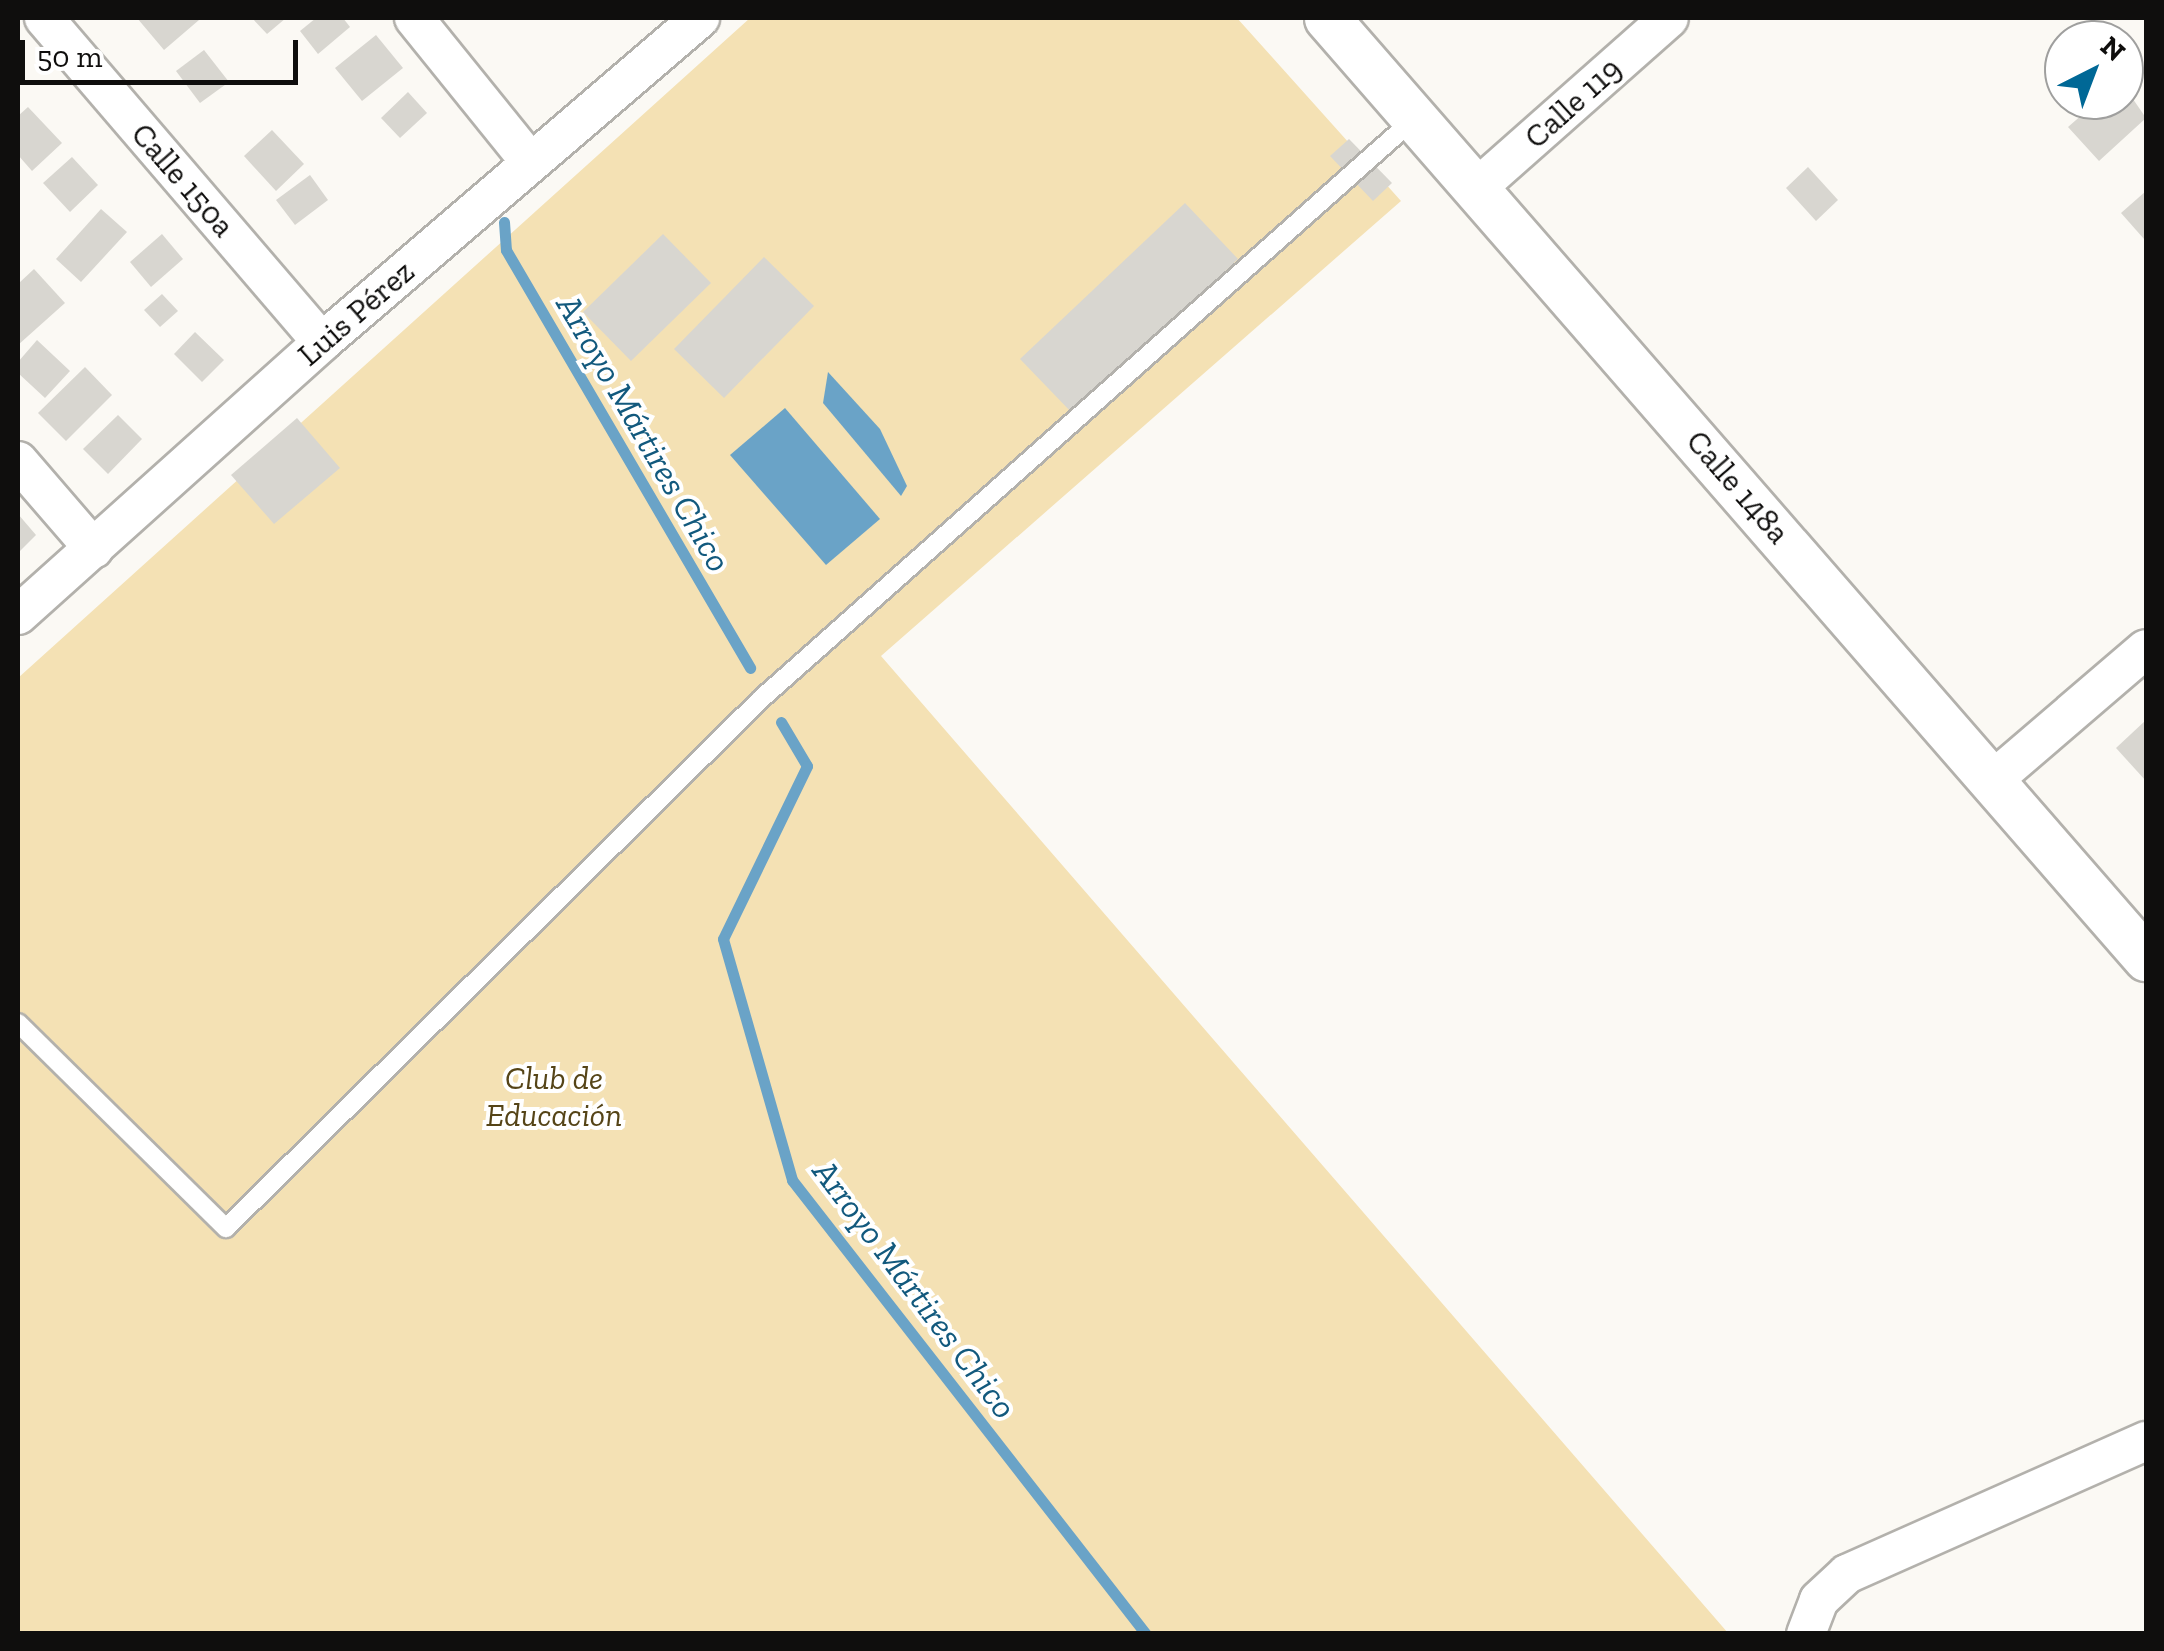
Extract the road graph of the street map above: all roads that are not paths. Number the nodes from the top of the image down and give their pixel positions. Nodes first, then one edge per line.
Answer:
1 (44, 18) edge
2 (414, 18) edge
3 (700, 18) edge
4 (1327, 18) edge
5 (1669, 18) edge
6 (1415, 118) junction
7 (530, 162) junction
8 (1477, 188) junction
9 (322, 342) junction
10 (18, 461) edge
11 (94, 550) junction
12 (18, 615) edge
13 (2146, 649) edge
14 (1993, 780) junction
15 (2146, 958) edge
16 (18, 1023) edge
17 (2146, 1441) edge
18 (1806, 1634) edge

1 - 9 street, Calle 150a
2 - 7 street
3 - 7 street, Luis Pérez
4 - 6 street, Calle 148a
5 - 8 street, Calle 119
6 - 8 street, Calle 148a
6 - 16 lane
7 - 9 street, Luis Pérez
8 - 14 street, Calle 148a
9 - 11 street, Luis Pérez
10 - 11 street
11 - 12 street, Luis Pérez
13 - 14 street
14 - 15 street, Calle 148a
17 - 18 street

